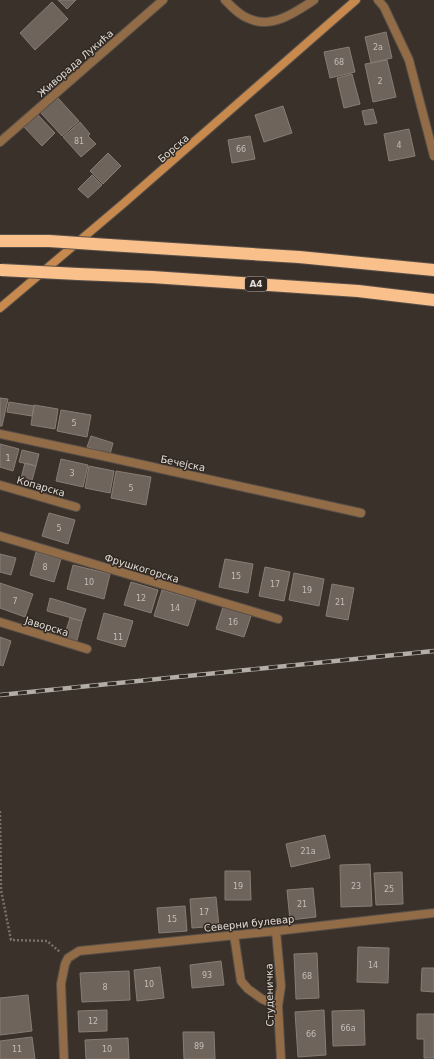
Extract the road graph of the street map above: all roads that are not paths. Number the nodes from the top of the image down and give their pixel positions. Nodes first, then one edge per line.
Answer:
1 (163, 0) edge
2 (225, 0) edge
3 (314, 0) edge
4 (356, 0) edge
5 (378, 0) edge
6 (0, 142) edge
7 (434, 156) edge
8 (0, 241) edge
9 (0, 270) edge
10 (434, 270) edge
11 (434, 300) edge
12 (0, 308) edge
13 (0, 434) edge
14 (0, 485) edge
15 (76, 507) dead end
16 (361, 513) dead end
17 (0, 536) edge
18 (278, 619) dead end
19 (0, 622) edge
20 (87, 649) dead end
21 (434, 913) edge
22 (276, 931) junction
23 (234, 935) junction
24 (278, 1006) junction
25 (64, 1059) edge
26 (282, 1059) edge

1 - 6 street, Живорада Лукића
2 - 3 street
4 - 12 street, Борска
5 - 7 street
8 - 10 highway, bridge
9 - 11 highway, A4, bridge
13 - 16 street, Бечејска
14 - 15 street, Копарска
17 - 18 street, Фрушкогорска
19 - 20 street, Јаворска
21 - 22 street, Северни булевар
22 - 23 street, Северни булевар
22 - 24 street, Студеничка
23 - 24 street
23 - 25 street, Северни булевар
24 - 26 street, Студеничка

